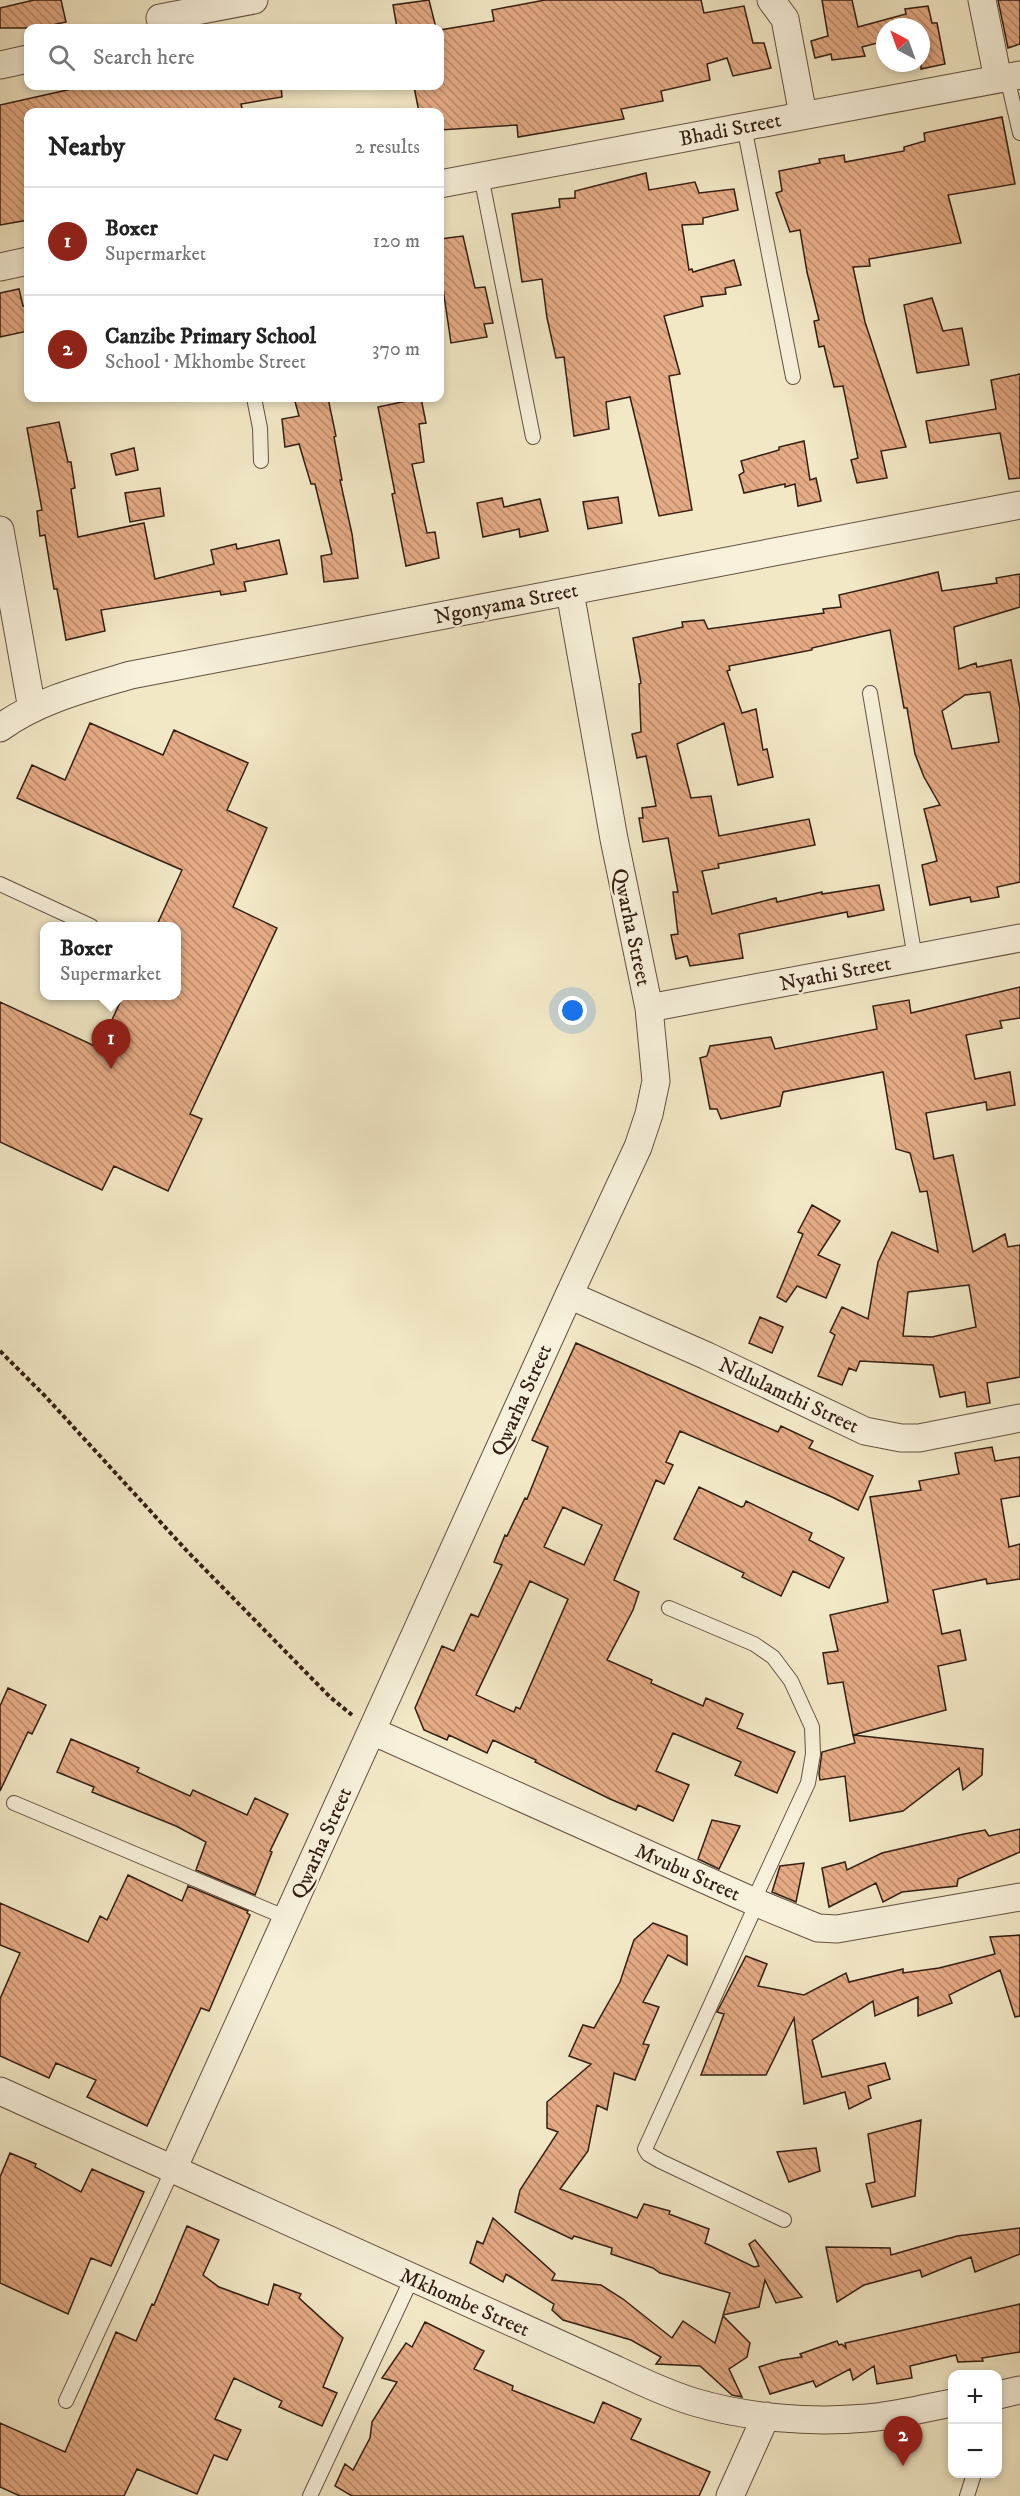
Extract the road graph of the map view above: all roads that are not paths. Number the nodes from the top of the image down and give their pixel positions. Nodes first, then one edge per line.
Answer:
1 (254, 0) edge
2 (771, 0) edge
3 (982, 0) edge
4 (162, 24) edge
5 (24, 60) edge
6 (0, 65) edge
7 (1008, 77) edge
8 (803, 115) junction
9 (744, 126) junction
10 (1020, 134) edge
11 (482, 176) junction
12 (444, 183) edge
13 (24, 262) edge
14 (0, 267) edge
15 (793, 377) dead end
16 (255, 402) edge
17 (533, 437) dead end
18 (261, 461) dead end
19 (1020, 505) edge
20 (0, 530) edge
21 (570, 592) junction
22 (870, 693) dead end
23 (32, 709) junction
24 (0, 728) edge
25 (0, 884) edge
26 (80, 922) edge
27 (1020, 938) edge
28 (915, 958) junction
29 (649, 1008) junction
30 (569, 1295) junction
31 (1020, 1418) edge
32 (669, 1608) dead end
33 (372, 1731) junction
34 (14, 1803) dead end
35 (1020, 1897) edge
36 (755, 1903) junction
37 (287, 1918) junction
38 (0, 2091) edge
39 (173, 2169) junction
40 (784, 2220) dead end
41 (412, 2278) junction
42 (1020, 2390) edge
43 (1002, 2394) edge
44 (66, 2401) dead end
45 (948, 2404) edge
46 (766, 2416) junction
47 (973, 2478) edge
48 (310, 2496) edge
49 (730, 2496) edge
50 (967, 2496) edge

1 - 4 street
2 - 8 street
3 - 7 street
5 - 6 street
7 - 8 street, Bhadi Street
7 - 10 lane
8 - 9 street, Bhadi Street
9 - 11 street, Bhadi Street
9 - 15 lane
11 - 12 street, Bhadi Street
11 - 17 lane
13 - 14 street
16 - 18 lane
19 - 21 street, Ngonyama Street
20 - 23 street
21 - 23 street, Ngonyama Street
21 - 29 street, Qwarha Street
22 - 28 lane
23 - 24 street, Ngonyama Street
25 - 26 lane
27 - 28 street, Nyathi Street
28 - 29 street, Nyathi Street
29 - 30 street, Qwarha Street
30 - 31 street, Ndlulamthi Street
30 - 33 street, Qwarha Street
32 - 36 lane
33 - 36 street, Mvubu Street
33 - 37 street, Qwarha Street
34 - 37 lane
35 - 36 street, Mvubu Street
36 - 40 lane
37 - 39 street, Qwarha Street
38 - 39 street, Mkhombe Street
39 - 41 street, Mkhombe Street
39 - 44 lane
41 - 46 street, Mkhombe Street
41 - 48 lane
42 - 43 street
45 - 46 street, Mkhombe Street
46 - 49 street
47 - 50 lane

